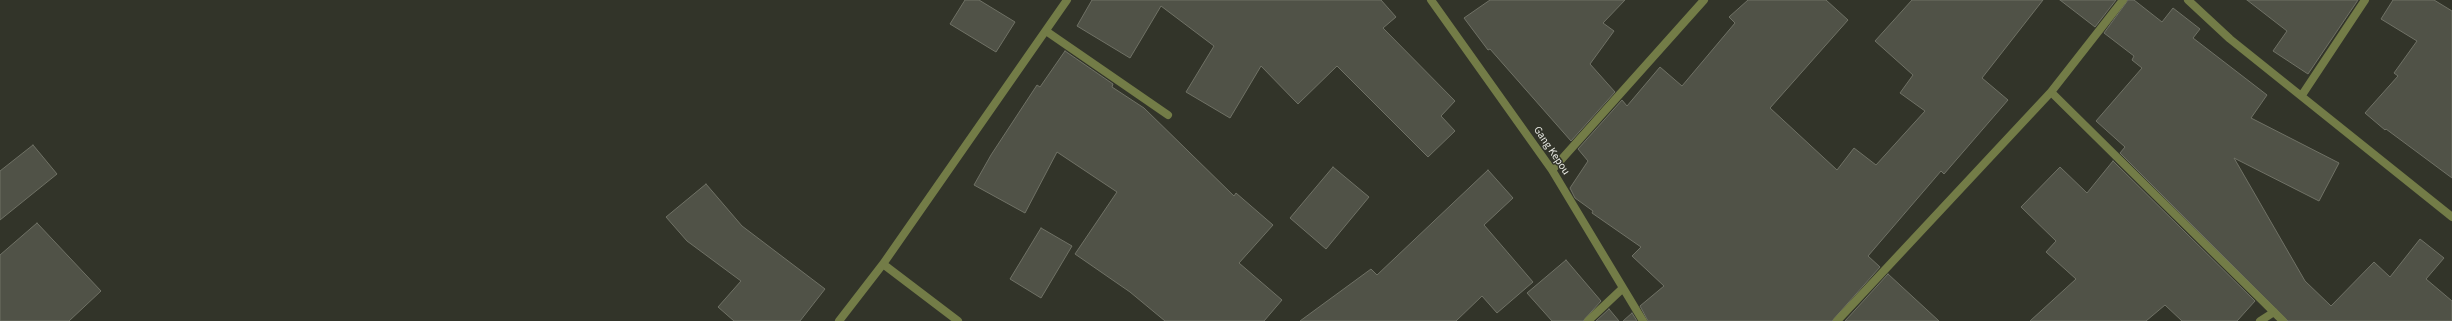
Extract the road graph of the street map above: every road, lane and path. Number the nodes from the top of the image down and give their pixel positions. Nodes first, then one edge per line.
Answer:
1 (1067, 0) edge
2 (1432, 0) edge
3 (1704, 0) edge
4 (2123, 0) edge
5 (2188, 0) edge
6 (2365, 0) edge
7 (1046, 30) junction
8 (2051, 92) junction
9 (2302, 95) junction
10 (1168, 115) dead end
11 (1552, 170) junction
12 (2452, 217) edge
13 (883, 264) junction
14 (1623, 288) junction
15 (2274, 312) junction
16 (839, 321) edge
17 (958, 321) edge
18 (1588, 321) edge
19 (1643, 321) edge
20 (1837, 321) edge
21 (2260, 321) edge
22 (2283, 321) edge

1 - 7 street
2 - 11 street, Gang Kepou
3 - 11 street
4 - 8 street
5 - 9 street
6 - 9 street
7 - 10 street
7 - 13 street
8 - 15 street
8 - 20 street
9 - 12 street
11 - 14 street, Gang Kepou
13 - 16 street
13 - 17 street
14 - 18 street
14 - 19 street, Gang Kepou
15 - 21 street
15 - 22 street

